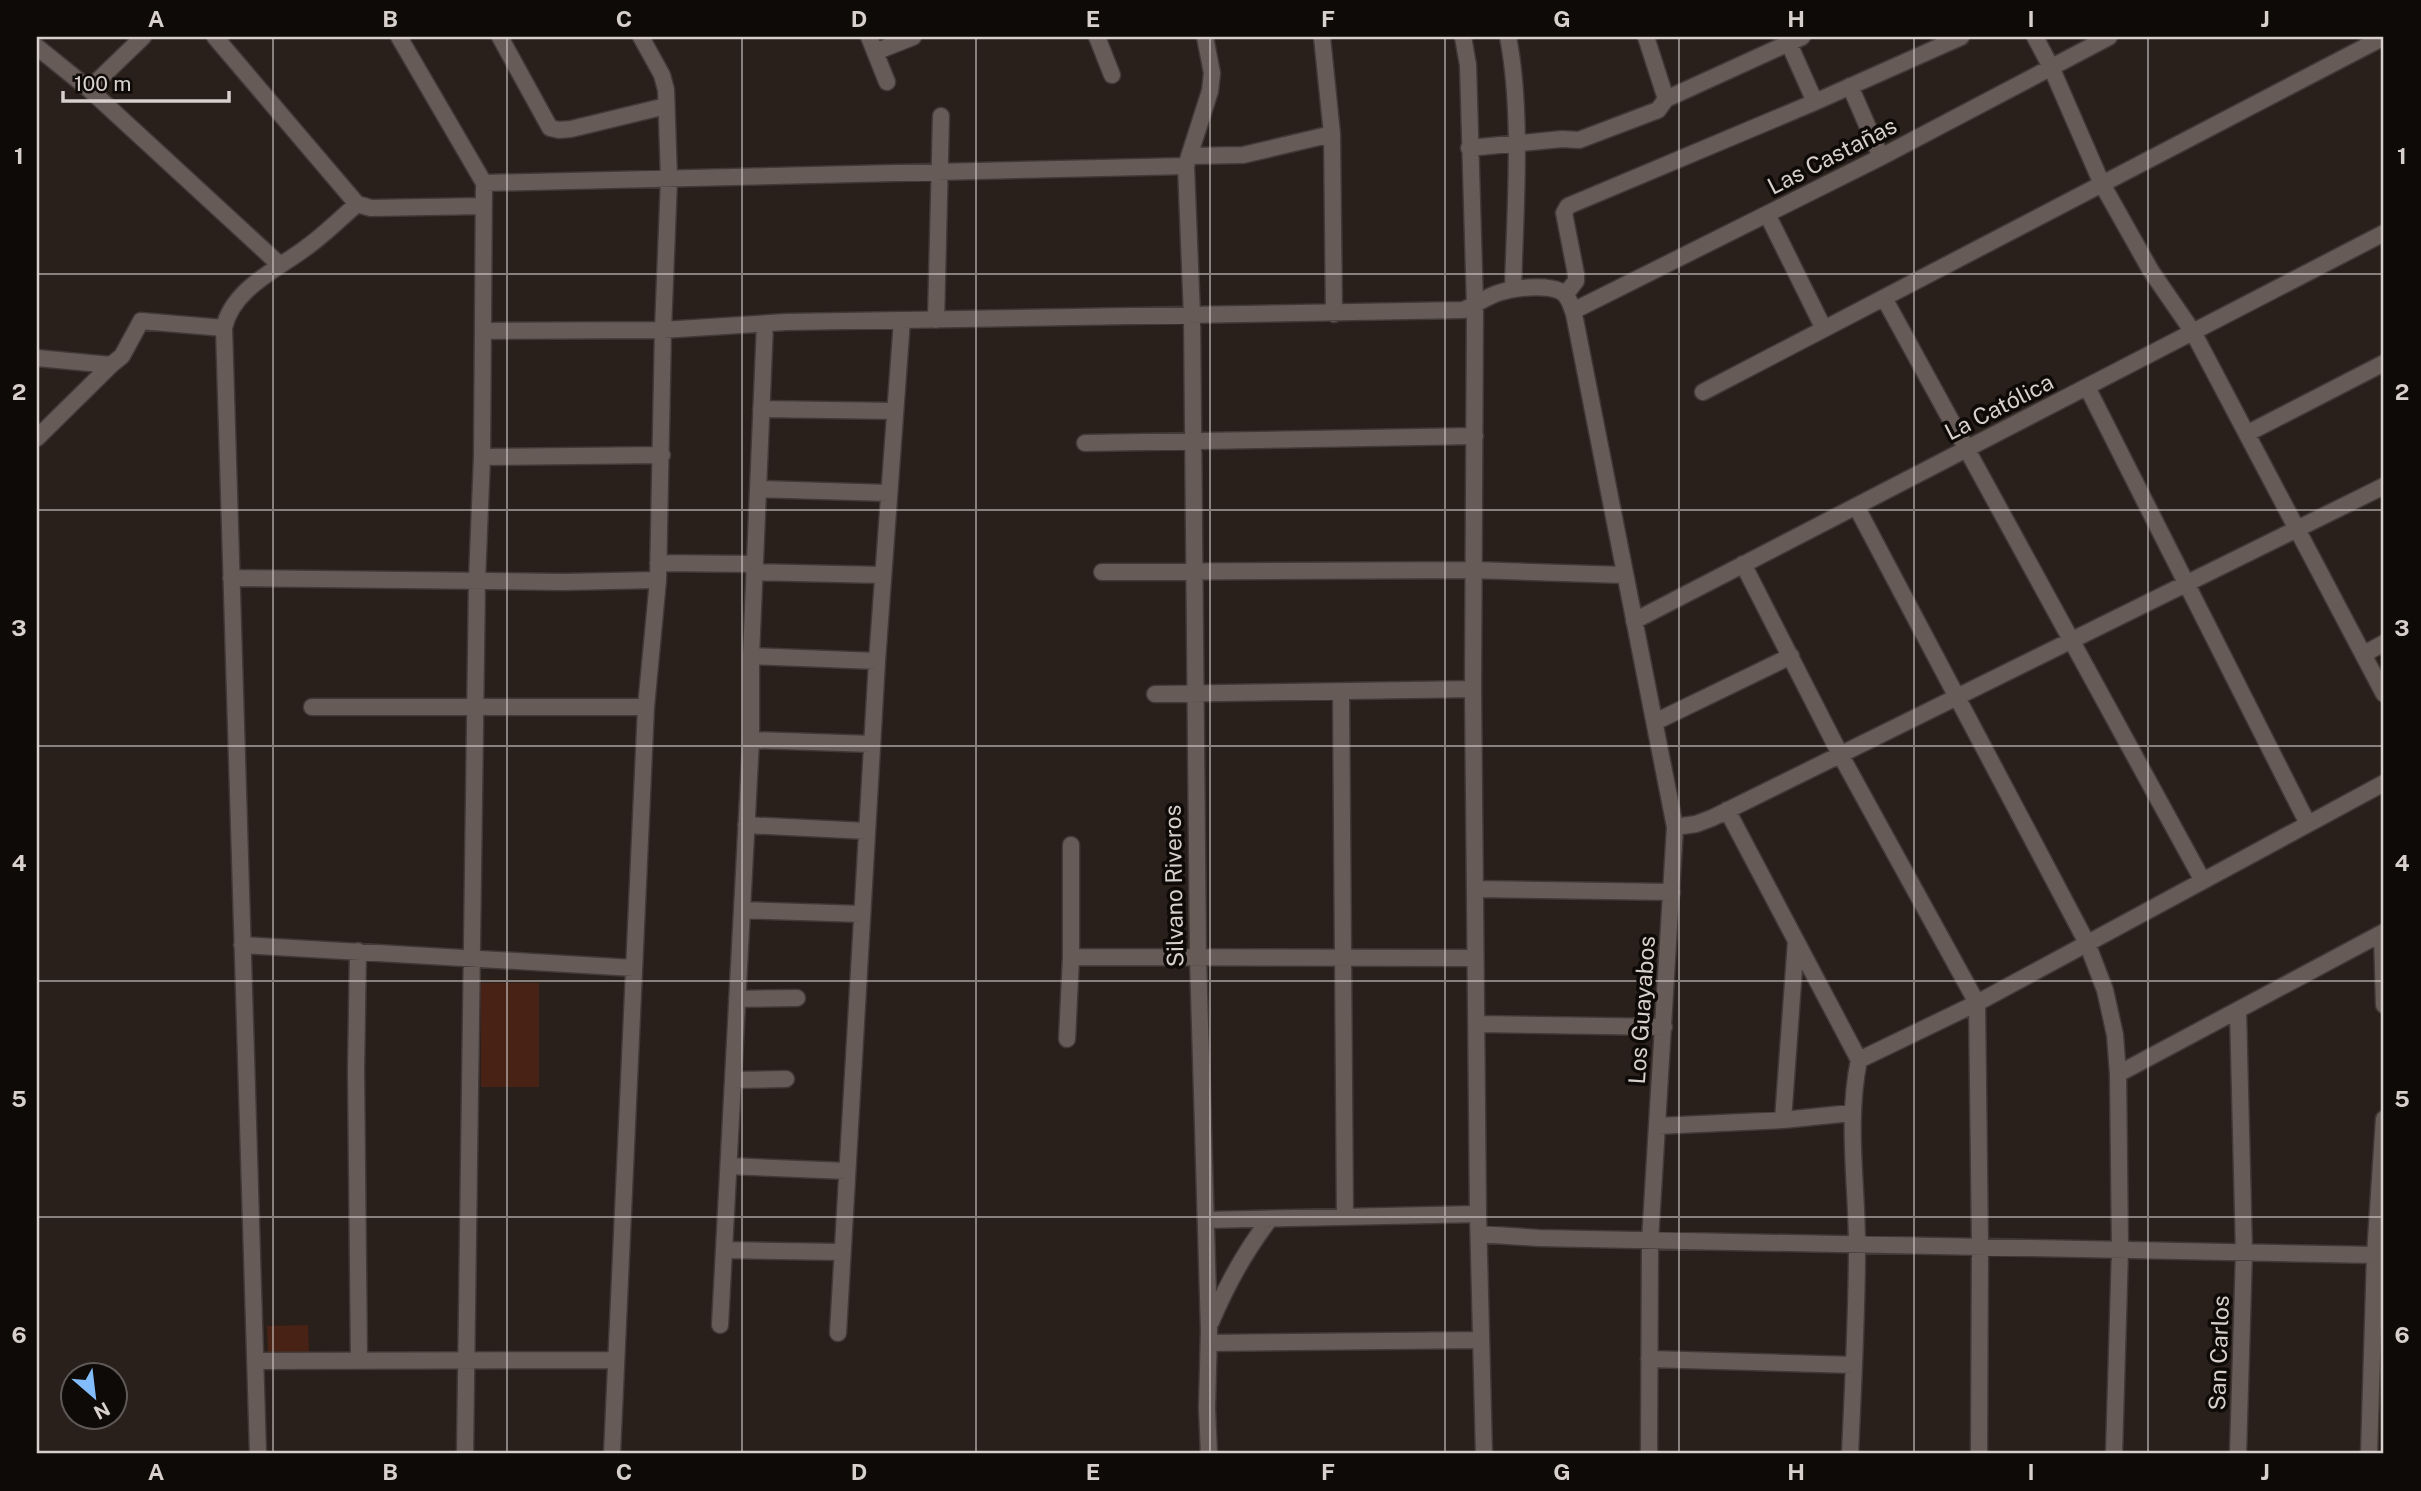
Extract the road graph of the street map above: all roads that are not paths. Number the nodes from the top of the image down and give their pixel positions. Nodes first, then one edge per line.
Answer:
1 (143, 37) edge
2 (215, 37) edge
3 (399, 37) edge
4 (500, 37) edge
5 (641, 37) edge
6 (913, 37) edge
7 (1097, 37) edge
8 (1205, 37) edge
9 (1322, 37) edge
10 (1463, 37) edge
11 (1508, 37) edge
12 (1646, 37) edge
13 (1961, 37) edge
14 (2035, 37) edge
15 (2109, 37) edge
16 (2384, 37) edge
17 (1792, 39) edge
18 (872, 44) edge
19 (37, 47) edge
20 (2051, 67) junction
21 (1112, 75) dead end
22 (887, 82) dead end
23 (1850, 86) junction
24 (89, 89) junction
25 (1666, 99) junction
26 (1815, 102) junction
27 (666, 106) junction
28 (942, 116) dead end
29 (1332, 134) junction
30 (1516, 144) junction
31 (1469, 148) junction
32 (1881, 157) junction
33 (1187, 161) junction
34 (939, 172) junction
35 (669, 178) junction
36 (484, 183) junction
37 (2102, 184) junction
38 (357, 204) junction
39 (483, 206) junction
40 (1767, 214) junction
41 (2384, 233) edge
42 (280, 265) junction
43 (1513, 289) junction
44 (1565, 295) junction
45 (1884, 299) junction
46 (1475, 306) junction
47 (1573, 311) junction
48 (1334, 314) junction
49 (1192, 316) junction
50 (902, 320) junction
51 (936, 320) junction
52 (765, 324) junction
53 (224, 328) junction
54 (663, 330) junction
55 (1824, 330) junction
56 (483, 331) junction
57 (2193, 332) junction
58 (37, 358) edge
59 (2384, 363) edge
60 (111, 365) junction
61 (2087, 387) junction
62 (1703, 392) dead end
63 (761, 409) junction
64 (895, 411) junction
65 (2248, 433) junction
66 (1475, 436) junction
67 (37, 438) edge
68 (1191, 441) junction
69 (1085, 443) dead end
70 (1967, 449) junction
71 (662, 454) junction
72 (482, 457) junction
73 (2384, 486) edge
74 (758, 489) junction
75 (889, 493) junction
76 (1856, 506) junction
77 (2298, 528) junction
78 (658, 563) junction
79 (1744, 564) junction
80 (754, 568) junction
81 (1474, 570) junction
82 (1102, 572) dead end
83 (1194, 572) junction
84 (883, 575) junction
85 (1624, 575) junction
86 (231, 578) junction
87 (477, 580) junction
88 (658, 580) junction
89 (2186, 584) junction
90 (1634, 621) junction
91 (2073, 640) junction
92 (2384, 643) edge
93 (2364, 654) junction
94 (751, 656) junction
95 (1791, 656) junction
96 (877, 661) junction
97 (1473, 689) junction
98 (1341, 692) junction
99 (1155, 694) dead end
100 (2384, 694) edge
101 (1195, 695) junction
102 (1957, 697) junction
103 (312, 707) dead end
104 (475, 708) junction
105 (646, 708) junction
106 (1655, 722) junction
107 (751, 740) junction
108 (872, 744) junction
109 (1840, 754) junction
110 (2384, 785) edge
111 (1727, 810) junction
112 (2308, 824) junction
113 (746, 825) junction
114 (1675, 827) junction
115 (867, 831) junction
116 (1071, 845) dead end
117 (2203, 881) junction
118 (1476, 889) junction
119 (1672, 892) junction
120 (742, 910) junction
121 (862, 914) junction
122 (2383, 933) edge
123 (1796, 939) junction
124 (2087, 943) junction
125 (242, 944) junction
126 (358, 951) junction
127 (1343, 956) junction
128 (1071, 957) junction
129 (1198, 957) junction
130 (472, 958) junction
131 (1475, 958) junction
132 (634, 968) junction
133 (797, 998) dead end
134 (737, 999) junction
135 (1977, 1003) junction
136 (2384, 1005) edge
137 (2238, 1010) junction
138 (1478, 1024) junction
139 (1664, 1027) junction
140 (1067, 1039) dead end
141 (1859, 1060) junction
142 (2118, 1074) junction
143 (786, 1079) dead end
144 (733, 1080) junction
145 (1851, 1113) junction
146 (2384, 1119) edge
147 (1783, 1121) junction
148 (1657, 1126) junction
149 (729, 1166) junction
150 (847, 1171) junction
151 (1478, 1214) junction
152 (1345, 1217) junction
153 (1270, 1219) junction
154 (1206, 1220) junction
155 (1479, 1234) junction
156 (1650, 1241) junction
157 (1857, 1245) junction
158 (1980, 1247) junction
159 (2120, 1249) junction
160 (724, 1250) junction
161 (842, 1252) junction
162 (2245, 1252) junction
163 (2375, 1255) junction
164 (720, 1325) dead end
165 (838, 1333) dead end
166 (1209, 1336) junction
167 (1480, 1340) junction
168 (467, 1359) junction
169 (1649, 1359) junction
170 (359, 1360) junction
171 (615, 1360) junction
172 (255, 1361) junction
173 (1854, 1365) junction
174 (2377, 1388) edge
175 (258, 1454) edge
176 (465, 1454) edge
177 (612, 1454) edge
178 (1209, 1454) edge
179 (1484, 1454) edge
180 (1649, 1454) edge
181 (1850, 1454) edge
182 (1979, 1454) edge
183 (2114, 1454) edge
184 (2238, 1454) edge
185 (2368, 1454) edge

1 - 24 street
2 - 38 street
3 - 36 street
4 - 27 street
5 - 27 street
6 - 18 street
7 - 21 street
8 - 33 street
9 - 29 street
10 - 31 street
11 - 30 street
12 - 25 street
13 - 23 street
14 - 20 street
15 - 20 street, Las Castañas
16 - 37 street
17 - 25 street
17 - 26 street
18 - 22 street
19 - 24 street
20 - 32 street, Las Castañas
20 - 37 street
23 - 26 street
23 - 32 street
24 - 42 street
25 - 30 street
26 - 44 street
27 - 35 street
28 - 34 street
29 - 33 street
29 - 48 street
30 - 31 street
30 - 43 street
31 - 46 street
32 - 40 street, Las Castañas
33 - 34 street
33 - 49 street, Silvano Riveros
34 - 35 street
34 - 51 street
35 - 36 street
35 - 54 street
36 - 39 street
37 - 45 street
37 - 57 street
38 - 39 street
38 - 42 street
39 - 56 street
40 - 47 street, Las Castañas
40 - 55 street
41 - 57 street, La Católica
42 - 53 street
43 - 44 street
43 - 46 street
44 - 47 street, Los Guayabos
45 - 55 street
45 - 70 street
46 - 48 street
46 - 66 street
47 - 85 street, Los Guayabos
48 - 49 street
49 - 51 street
49 - 68 street, Silvano Riveros
50 - 51 street
50 - 52 street
50 - 64 street
52 - 54 street
52 - 63 street
53 - 60 street
53 - 86 street
54 - 56 street
54 - 71 street
55 - 62 street
56 - 72 street
57 - 61 street, La Católica
57 - 65 street
58 - 60 street
59 - 65 street
60 - 67 street
61 - 70 street, La Católica
61 - 89 street
63 - 64 street
63 - 74 street
64 - 75 street
65 - 77 street
66 - 68 street
66 - 81 street
68 - 69 street
68 - 83 street, Silvano Riveros
70 - 76 street, La Católica
70 - 91 street
71 - 72 street
71 - 78 street
72 - 87 street
73 - 77 street
74 - 75 street
74 - 80 street
75 - 84 street
76 - 79 street, La Católica
76 - 102 street
77 - 89 street
77 - 93 street
78 - 80 street
78 - 88 street
79 - 90 street, La Católica
79 - 95 street
80 - 84 street
80 - 94 street
81 - 83 street
81 - 85 street
81 - 97 street
82 - 83 street
83 - 101 street, Silvano Riveros
84 - 96 street
85 - 90 street, Los Guayabos
86 - 87 street
86 - 125 street
87 - 88 street
87 - 104 street
88 - 105 street
89 - 91 street
89 - 112 street
90 - 106 street, Los Guayabos
91 - 102 street
91 - 117 street
92 - 93 street
93 - 100 street
94 - 96 street
94 - 107 street
95 - 106 street
95 - 109 street
96 - 108 street
97 - 98 street
97 - 118 street
98 - 101 street
98 - 127 street
99 - 101 street
101 - 129 street, Silvano Riveros
102 - 109 street
102 - 124 street
103 - 104 street
104 - 105 street
104 - 130 street
105 - 132 street
106 - 114 street, Los Guayabos
107 - 108 street
107 - 113 street
108 - 115 street
109 - 111 street
109 - 135 street
110 - 112 street
111 - 114 street
111 - 123 street
112 - 117 street
113 - 115 street
113 - 120 street
114 - 119 street, Los Guayabos
115 - 121 street
116 - 128 street
117 - 124 street
118 - 119 street
118 - 131 street
119 - 139 street, Los Guayabos
120 - 121 street
120 - 134 street
121 - 150 street
122 - 136 street
122 - 137 street
123 - 141 street
123 - 147 street
124 - 135 street
124 - 142 street
125 - 126 street
125 - 172 street
126 - 130 street
126 - 170 street
127 - 129 street
127 - 131 street
127 - 152 street
128 - 129 street
128 - 140 street
129 - 154 street, Silvano Riveros
130 - 132 street
130 - 168 street
131 - 138 street
132 - 171 street
133 - 134 street
134 - 144 street
135 - 141 street
135 - 158 street
137 - 142 street
137 - 162 street, San Carlos
138 - 139 street
138 - 151 street
139 - 148 street, Los Guayabos
141 - 145 street
142 - 159 street
143 - 144 street
144 - 149 street
145 - 147 street
145 - 157 street
146 - 163 street
147 - 148 street
148 - 156 street, Los Guayabos
149 - 150 street
149 - 160 street
150 - 161 street
151 - 152 street
151 - 155 street
152 - 153 street
153 - 154 street
153 - 166 street
154 - 166 street, Silvano Riveros
155 - 156 street
155 - 167 street
156 - 157 street
156 - 169 street, Los Guayabos
157 - 158 street
157 - 173 street
158 - 159 street
158 - 182 street
159 - 162 street
159 - 183 street
160 - 161 street
160 - 164 street
161 - 165 street
162 - 163 street
162 - 184 street, San Carlos
163 - 174 street
166 - 167 street
166 - 178 street, Silvano Riveros
167 - 179 street
168 - 170 street
168 - 171 street
168 - 176 street
169 - 173 street
169 - 180 street, Los Guayabos
170 - 172 street
171 - 177 street
172 - 175 street
173 - 181 street
174 - 185 street

